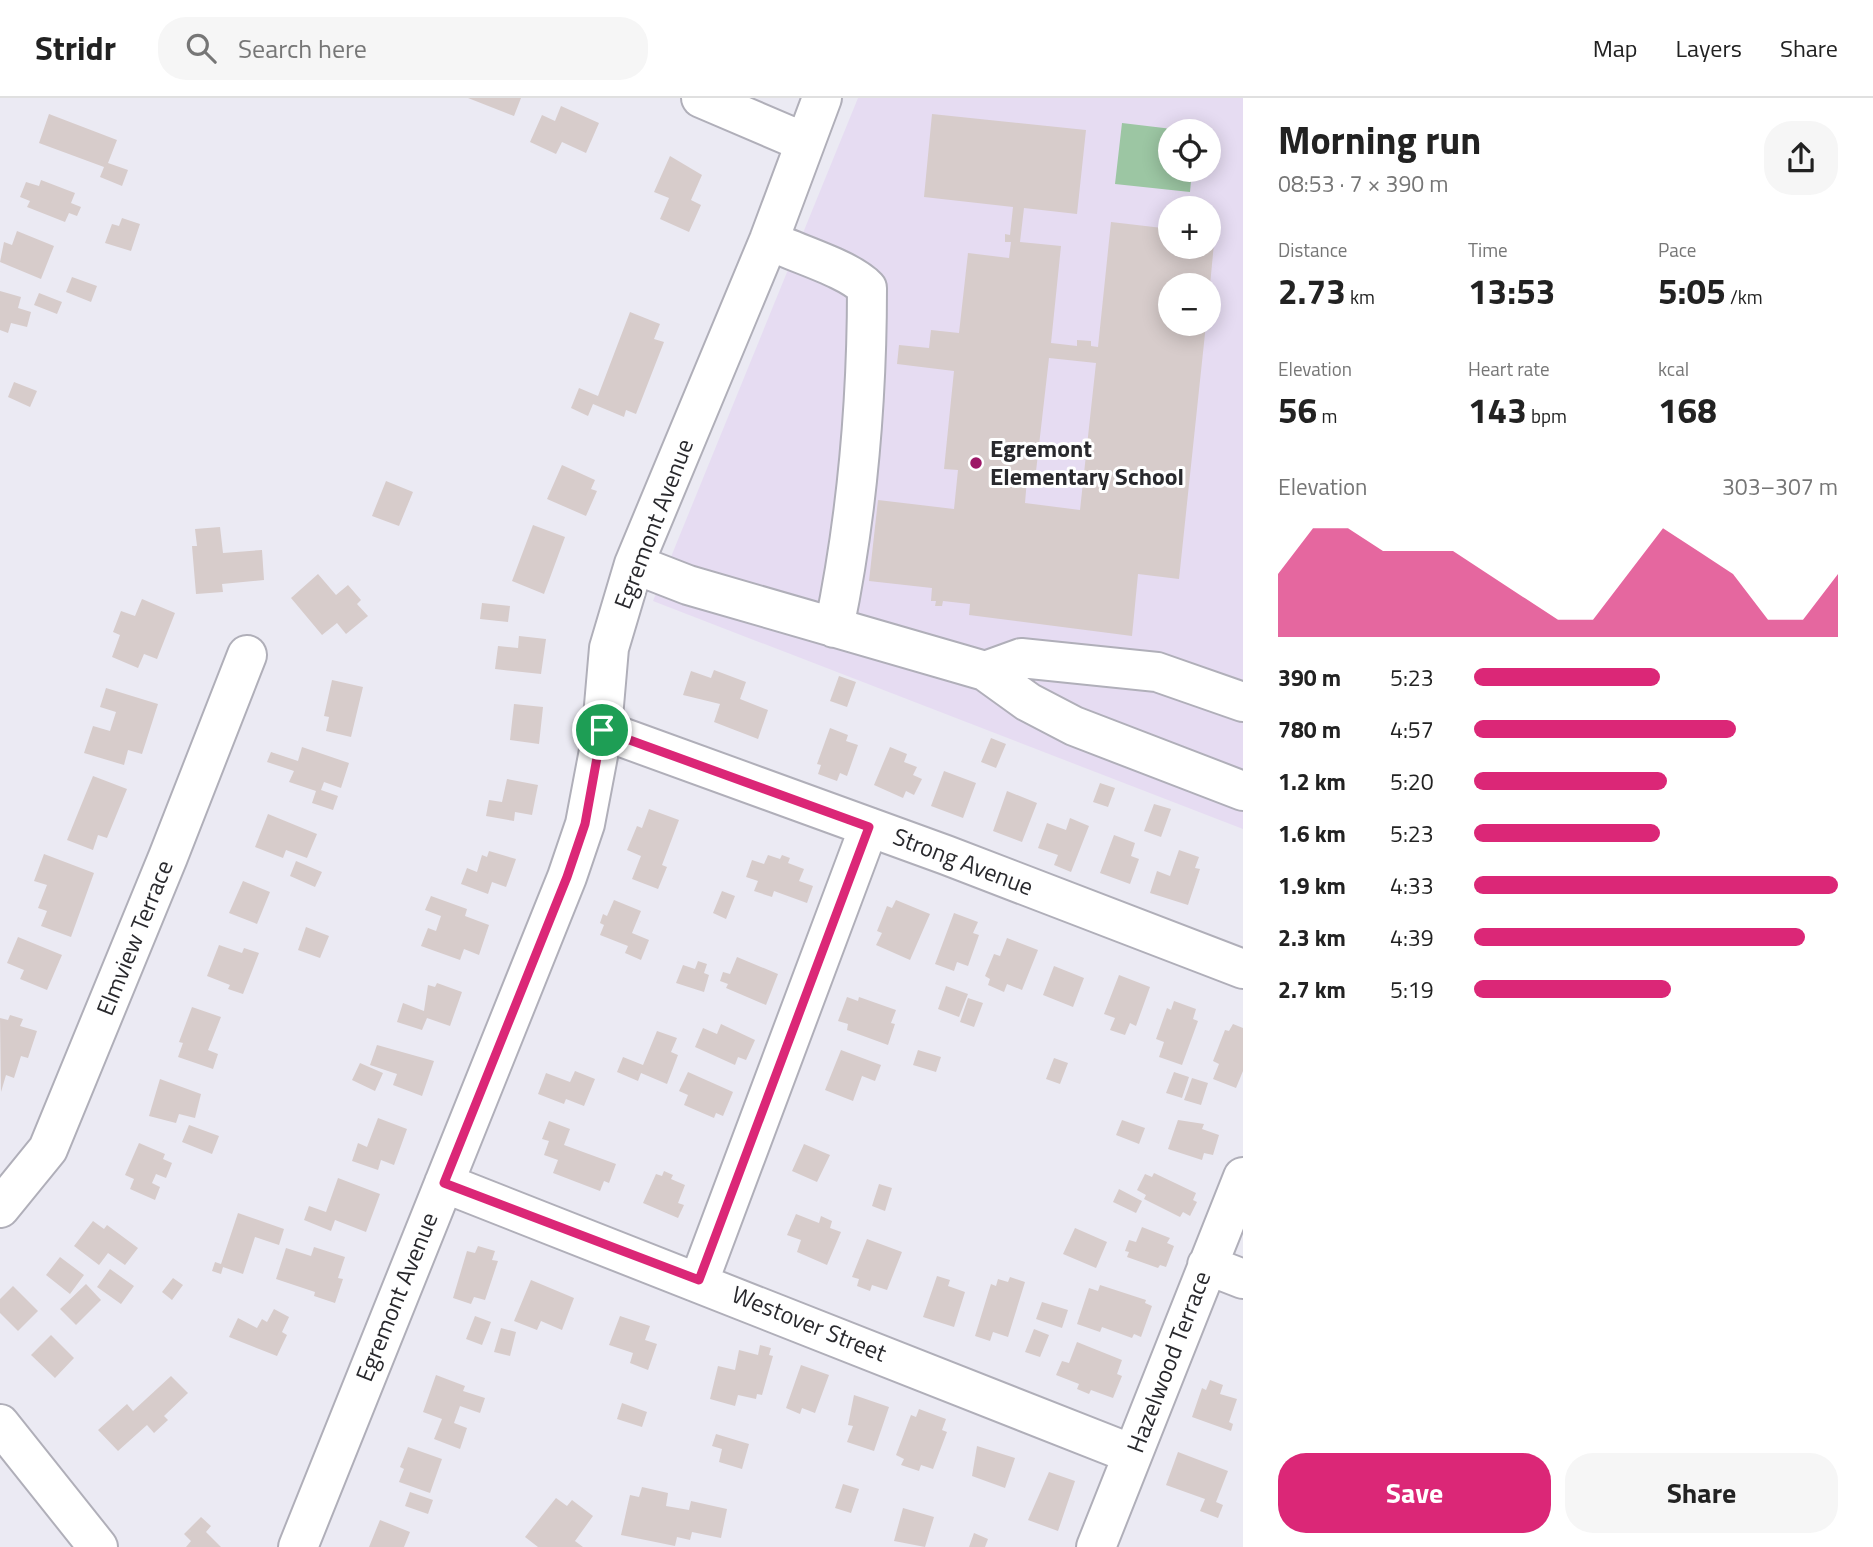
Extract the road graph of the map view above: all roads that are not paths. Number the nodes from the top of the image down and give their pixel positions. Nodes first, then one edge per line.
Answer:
1 (701, 98) edge
2 (822, 98) edge
3 (804, 142) junction
4 (769, 240) junction
5 (634, 564) junction
6 (834, 628) junction
7 (247, 655) dead end
8 (985, 671) junction
9 (1243, 702) edge
10 (602, 730) junction
11 (1243, 791) edge
12 (869, 827) junction
13 (1243, 970) edge
14 (1243, 1177) edge
15 (444, 1183) junction
16 (0, 1208) edge
17 (1207, 1265) junction
18 (1243, 1279) edge
19 (699, 1280) junction
20 (0, 1424) edge
21 (1132, 1454) junction
22 (1100, 1546) edge
23 (98, 1547) edge
24 (298, 1547) edge

1 - 3 street
2 - 3 street, Egremont Avenue
3 - 4 street, Egremont Avenue
4 - 5 street, Egremont Avenue
4 - 6 street
5 - 6 street
5 - 10 street, Egremont Avenue
6 - 8 street
7 - 16 street, Elmview Terrace
8 - 9 street
8 - 11 street
10 - 12 street, Strong Avenue
10 - 15 street, Egremont Avenue
12 - 13 street, Strong Avenue
12 - 19 street
14 - 17 street, Hazelwood Terrace
15 - 19 street, Westover Street
15 - 24 street, Egremont Avenue
17 - 18 street
17 - 21 street, Hazelwood Terrace
19 - 21 street, Westover Street
20 - 23 street
21 - 22 street, Hazelwood Terrace

